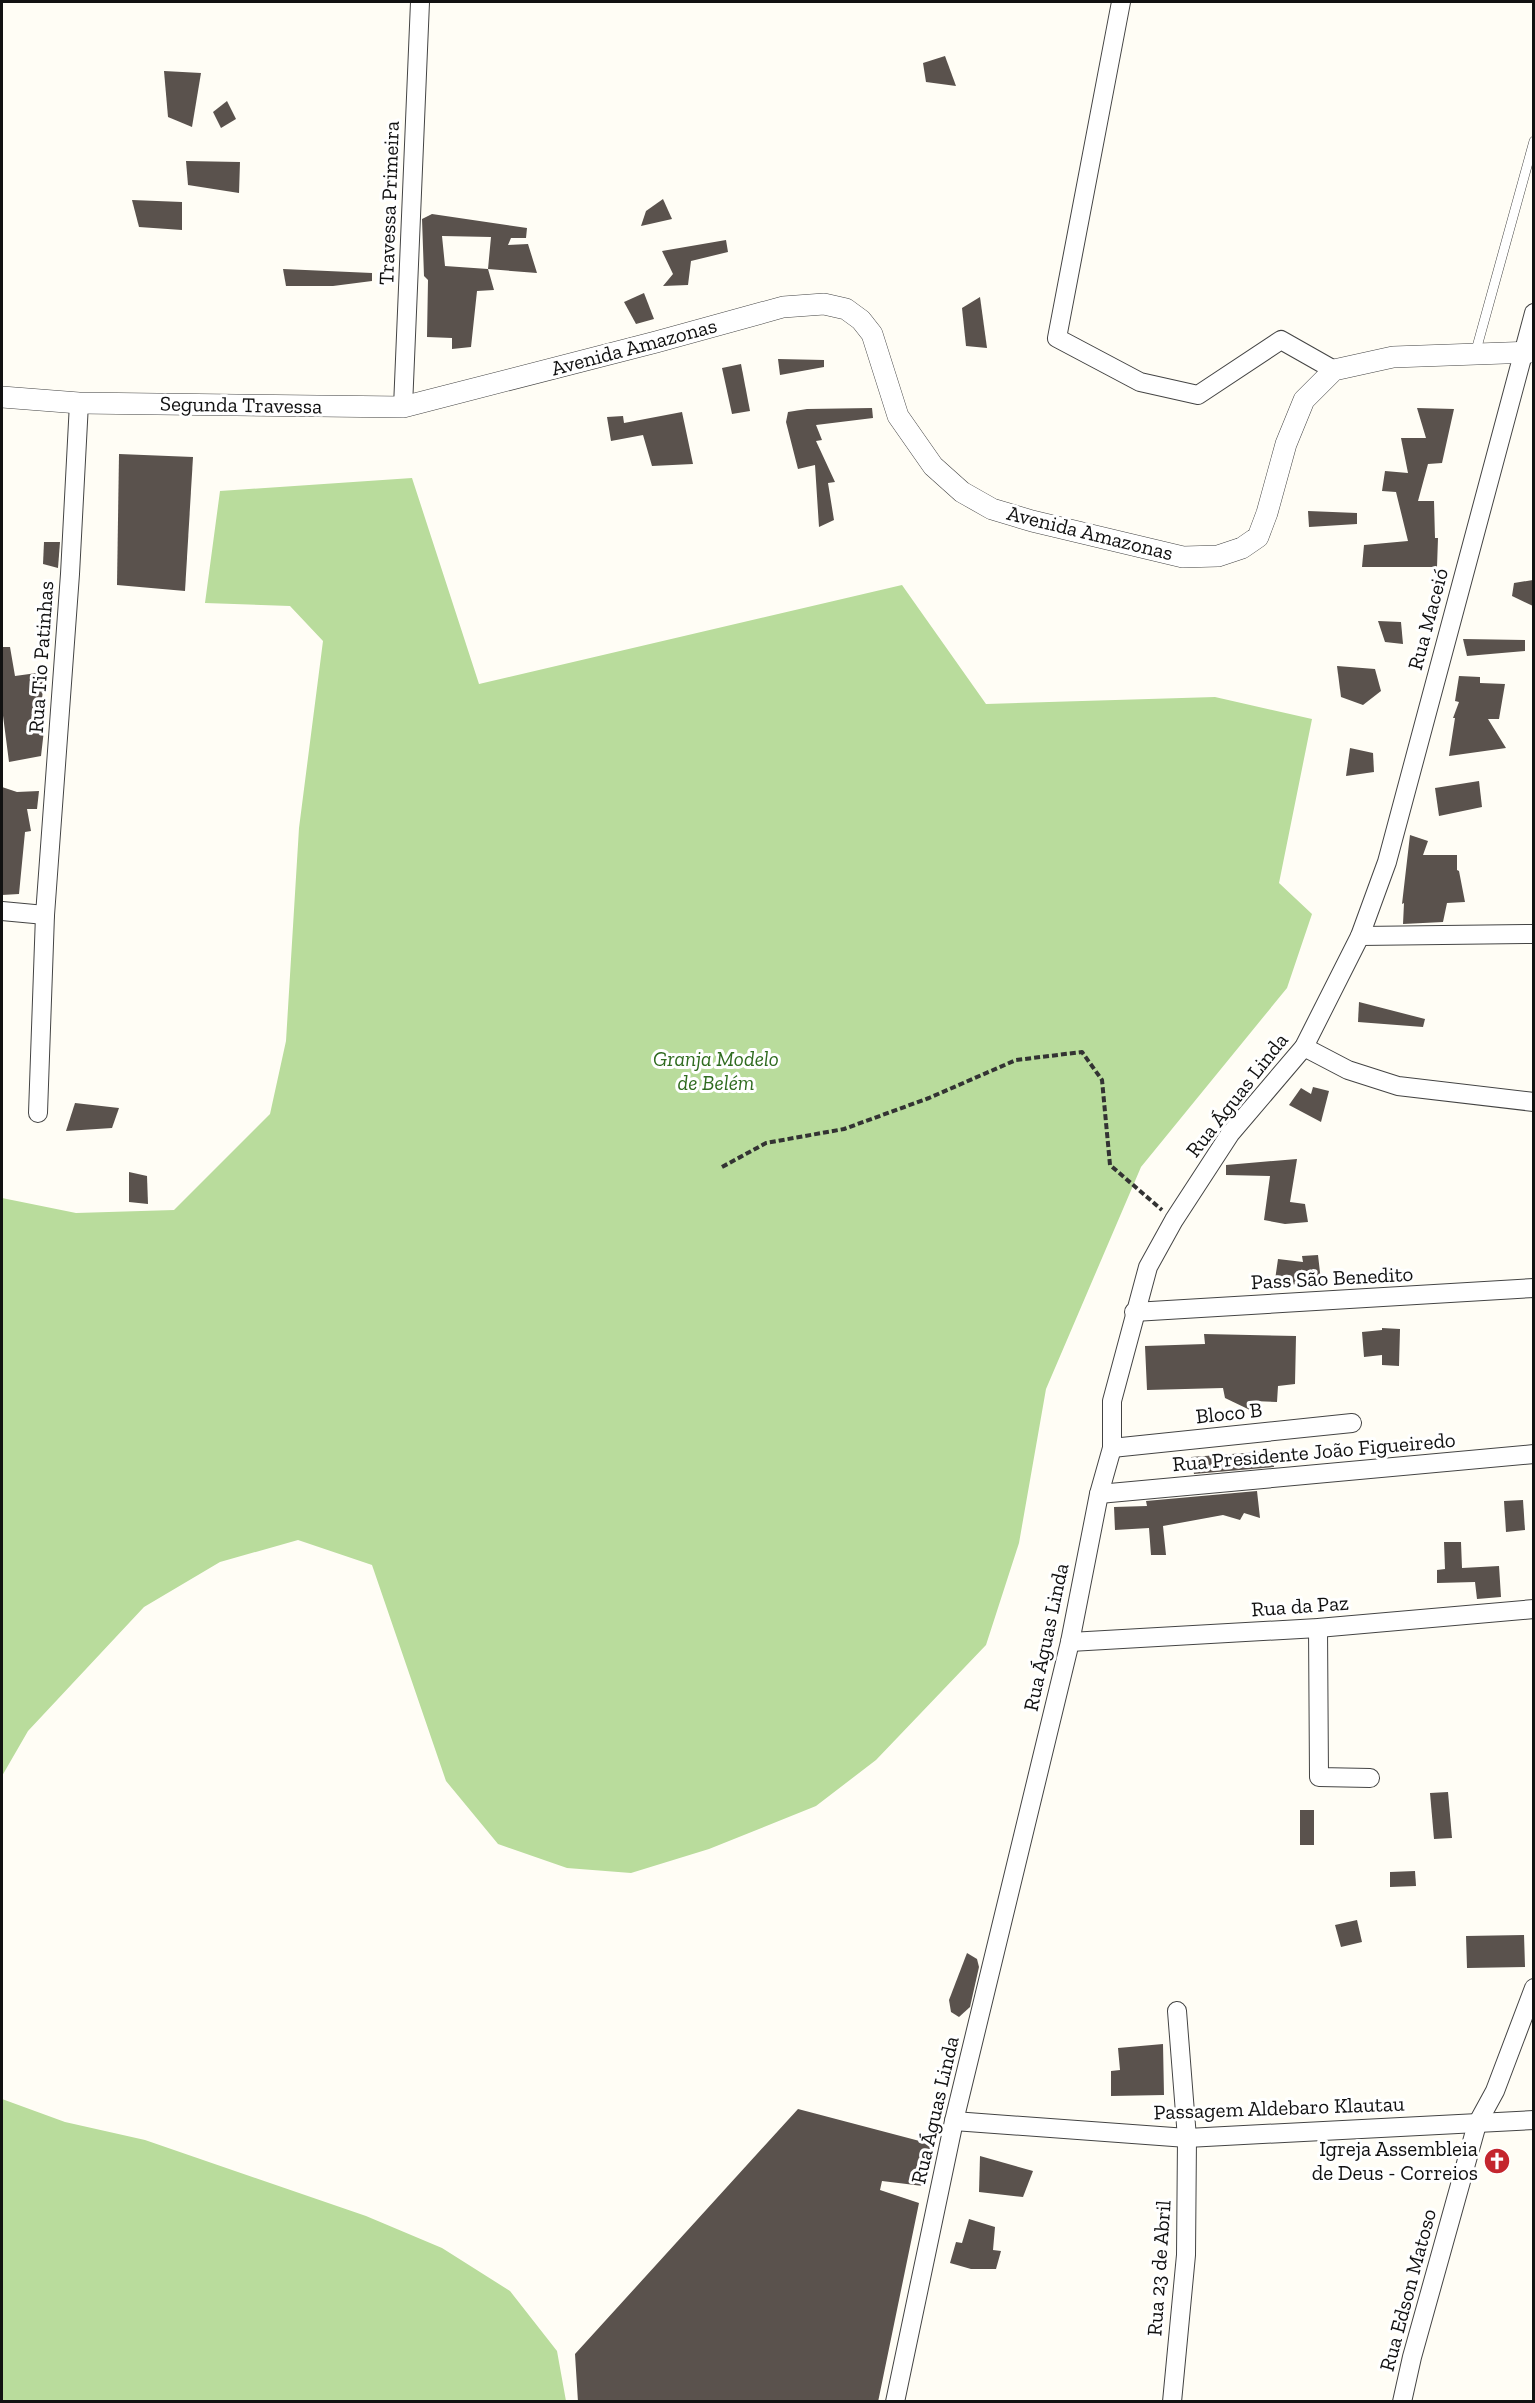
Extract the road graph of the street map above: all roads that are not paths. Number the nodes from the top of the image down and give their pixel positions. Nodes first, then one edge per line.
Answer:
1 (420, 2) edge
2 (1121, 2) edge
3 (1533, 141) edge
4 (1533, 313) edge
5 (1527, 352) edge
6 (1475, 354) junction
7 (1334, 370) junction
8 (2, 397) edge
9 (79, 403) junction
10 (403, 407) junction
11 (2, 911) edge
12 (45, 915) junction
13 (1533, 934) edge
14 (1360, 936) junction
15 (1304, 1047) junction
16 (1533, 1102) edge
17 (38, 1113) dead end
18 (1533, 1288) edge
19 (1134, 1312) junction
20 (1352, 1423) dead end
21 (1112, 1448) junction
22 (1533, 1454) edge
23 (1099, 1494) junction
24 (1533, 1609) edge
25 (1318, 1628) junction
26 (1070, 1642) junction
27 (1370, 1778) dead end
28 (1533, 1988) edge
29 (1177, 2011) dead end
30 (1533, 2120) edge
31 (954, 2121) junction
32 (1477, 2124) junction
33 (1187, 2138) junction
34 (895, 2402) edge
35 (1172, 2402) edge
36 (1402, 2402) edge

1 - 10 street, Travessa Primeira
2 - 7 street
3 - 6 lane
4 - 5 street, Rua Maceió
5 - 6 street
5 - 14 street, Rua Maceió
6 - 7 street
7 - 10 street, Avenida Amazonas
8 - 9 street, Segunda Travessa
9 - 10 street, Segunda Travessa
9 - 12 street, Rua Tio Patinhas
11 - 12 street
12 - 17 street
13 - 14 street
14 - 15 street, Rua Águas Linda
15 - 16 street
15 - 19 street, Rua Águas Linda
18 - 19 street, Pass São Benedito
19 - 21 street, Rua Águas Linda
20 - 21 street, Bloco B
21 - 23 street, Rua Águas Linda
22 - 23 street, Rua Presidente João Figueiredo
23 - 26 street, Rua Águas Linda
24 - 25 street, Rua da Paz
25 - 26 street, Rua da Paz
25 - 27 street
26 - 31 street, Rua Águas Linda
28 - 32 street, Rua Edson Matoso
29 - 33 street, Rua 23 de Abril
30 - 32 street, Passagem Aldebaro Klautau
31 - 33 street, Passagem Aldebaro Klautau
31 - 34 street, Rua Águas Linda
32 - 33 street, Passagem Aldebaro Klautau
32 - 36 street, Rua Edson Matoso
33 - 35 street, Rua 23 de Abril

